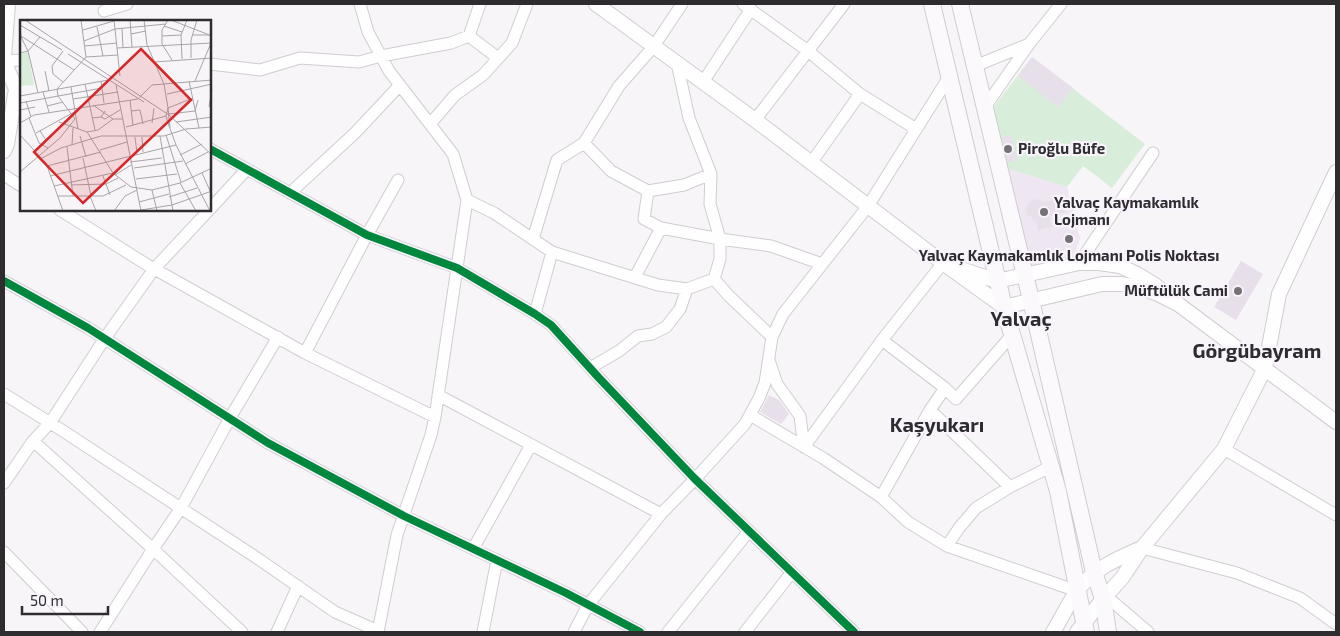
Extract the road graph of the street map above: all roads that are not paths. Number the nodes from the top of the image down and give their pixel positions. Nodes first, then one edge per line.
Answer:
1 (8, 4) edge
2 (127, 4) edge
3 (360, 4) edge
4 (480, 4) edge
5 (527, 4) edge
6 (596, 4) edge
7 (682, 4) edge
8 (932, 4) edge
9 (960, 4) edge
10 (1061, 4) edge
11 (841, 5) edge
12 (747, 6) edge
13 (104, 12) edge
14 (469, 36) junction
15 (1029, 44) junction
16 (654, 46) junction
17 (808, 51) junction
18 (381, 56) junction
19 (498, 58) junction
20 (4, 60) edge
21 (20, 60) edge
22 (678, 63) junction
23 (211, 64) edge
24 (975, 66) junction
25 (948, 77) junction
26 (704, 82) junction
27 (400, 85) junction
28 (19, 90) edge
29 (860, 94) junction
30 (985, 108) junction
31 (755, 120) junction
32 (430, 124) junction
33 (916, 129) junction
34 (584, 143) junction
35 (211, 150) edge
36 (4, 151) edge
37 (1153, 153) dead end
38 (811, 163) junction
39 (247, 169) junction
40 (1336, 172) edge
41 (712, 174) junction
42 (4, 175) edge
43 (398, 180) dead end
44 (20, 185) edge
45 (290, 192) junction
46 (648, 192) junction
47 (467, 200) junction
48 (868, 206) junction
49 (211, 207) edge
50 (62, 211) edge
51 (207, 211) edge
52 (661, 228) junction
53 (367, 235) junction
54 (532, 239) junction
55 (720, 239) junction
56 (552, 252) junction
57 (943, 263) junction
58 (1079, 263) junction
59 (822, 264) junction
60 (457, 268) junction
61 (154, 269) junction
62 (1025, 274) junction
63 (635, 277) junction
64 (714, 279) junction
65 (4, 281) edge
66 (997, 281) junction
67 (687, 289) junction
68 (1031, 300) junction
69 (1178, 304) junction
70 (1004, 307) junction
71 (535, 314) junction
72 (1012, 335) junction
73 (772, 336) junction
74 (278, 337) junction
75 (105, 338) junction
76 (882, 340) junction
77 (305, 352) junction
78 (769, 359) junction
79 (590, 368) junction
80 (1265, 368) junction
81 (945, 388) junction
82 (4, 394) edge
83 (438, 395) junction
84 (930, 410) junction
85 (750, 415) junction
86 (435, 417) junction
87 (230, 418) junction
88 (1336, 422) edge
89 (50, 423) junction
90 (33, 441) junction
91 (531, 445) junction
92 (804, 447) junction
93 (1224, 449) junction
94 (1050, 467) junction
95 (695, 479) junction
96 (4, 482) edge
97 (1010, 487) junction
98 (881, 497) junction
99 (181, 508) junction
100 (661, 514) junction
101 (1336, 515) edge
102 (404, 516) junction
103 (749, 531) junction
104 (947, 546) junction
105 (1142, 548) junction
106 (153, 549) junction
107 (473, 549) junction
108 (4, 552) edge
109 (498, 560) junction
110 (792, 572) junction
111 (1094, 572) junction
112 (298, 586) junction
113 (1077, 590) junction
114 (1104, 598) junction
115 (588, 605) junction
116 (1336, 624) edge
117 (1082, 630) edge
118 (82, 632) edge
119 (100, 632) edge
120 (242, 632) edge
121 (277, 632) edge
122 (378, 632) edge
123 (483, 632) edge
124 (574, 632) edge
125 (640, 632) edge
126 (668, 632) edge
127 (745, 632) edge
128 (854, 632) edge
129 (1053, 632) edge
130 (1108, 632) edge
131 (1148, 632) edge

1 - 20 street
2 - 13 street
3 - 18 street
4 - 14 street
5 - 19 street
6 - 16 street
7 - 16 street
8 - 25 main road
9 - 24 main road
10 - 15 street
11 - 17 street
12 - 17 street
12 - 26 street
14 - 18 street
14 - 19 street
15 - 24 street
15 - 30 street
16 - 22 street
16 - 34 street
17 - 29 street
17 - 31 street
18 - 23 street
18 - 27 street
19 - 32 street
20 - 21 street
20 - 28 street
22 - 26 street
22 - 41 street
24 - 30 main road
25 - 33 street
25 - 66 main road
26 - 31 street
27 - 32 street
27 - 45 street
28 - 36 street
29 - 33 street
29 - 38 street
30 - 62 main road
31 - 38 street
32 - 47 street
33 - 48 street
34 - 46 street
34 - 54 street
35 - 39 street
37 - 58 street
38 - 48 street
39 - 45 street
39 - 49 street
40 - 80 street
41 - 46 street
41 - 55 street
42 - 44 street
43 - 53 street
45 - 53 street
46 - 52 street
47 - 54 street
47 - 60 street
48 - 57 street
48 - 59 street
50 - 61 street
51 - 61 street
52 - 55 street
52 - 63 street
53 - 60 street
53 - 77 street
54 - 56 street
55 - 59 street
55 - 64 street
56 - 63 street
56 - 71 street
57 - 66 street
57 - 70 street
57 - 76 street
58 - 62 street
58 - 69 street
59 - 73 street
60 - 71 street
60 - 83 street
61 - 74 street
61 - 75 street
62 - 66 street
62 - 68 main road
63 - 67 street
64 - 67 street
64 - 73 street
65 - 75 street
66 - 70 main road
67 - 79 street
68 - 69 street
68 - 70 street
68 - 111 main road
69 - 80 street
70 - 72 main road
71 - 79 street
72 - 81 street
72 - 94 main road
73 - 78 street
74 - 77 street
74 - 87 street
75 - 87 street
75 - 89 street
76 - 81 street
76 - 92 street
77 - 86 street
78 - 85 street
78 - 92 street
79 - 95 street
80 - 88 street
80 - 93 street
81 - 84 street
82 - 89 street
83 - 86 street
83 - 91 street
84 - 97 street
84 - 98 street
85 - 92 street
85 - 95 street
86 - 102 street
87 - 99 street
87 - 102 street
89 - 90 street
89 - 99 street
90 - 96 street
90 - 106 street
91 - 100 street
91 - 107 street
92 - 98 street
93 - 101 street
93 - 105 street
94 - 97 street
94 - 113 main road
95 - 100 street
95 - 103 street
97 - 104 street
98 - 104 street
99 - 106 street
99 - 112 street
100 - 115 street
102 - 107 street
102 - 122 street
103 - 110 street
103 - 126 street
104 - 113 street
105 - 111 street
105 - 114 street
105 - 116 street
106 - 119 street
106 - 120 street
107 - 109 street
108 - 118 street
109 - 115 street
109 - 123 street
110 - 127 street
110 - 128 street
111 - 113 street
111 - 114 main road
112 - 121 street
112 - 122 street
113 - 117 main road
113 - 129 street
114 - 117 street
114 - 130 main road
114 - 131 street
115 - 124 street
115 - 125 street

